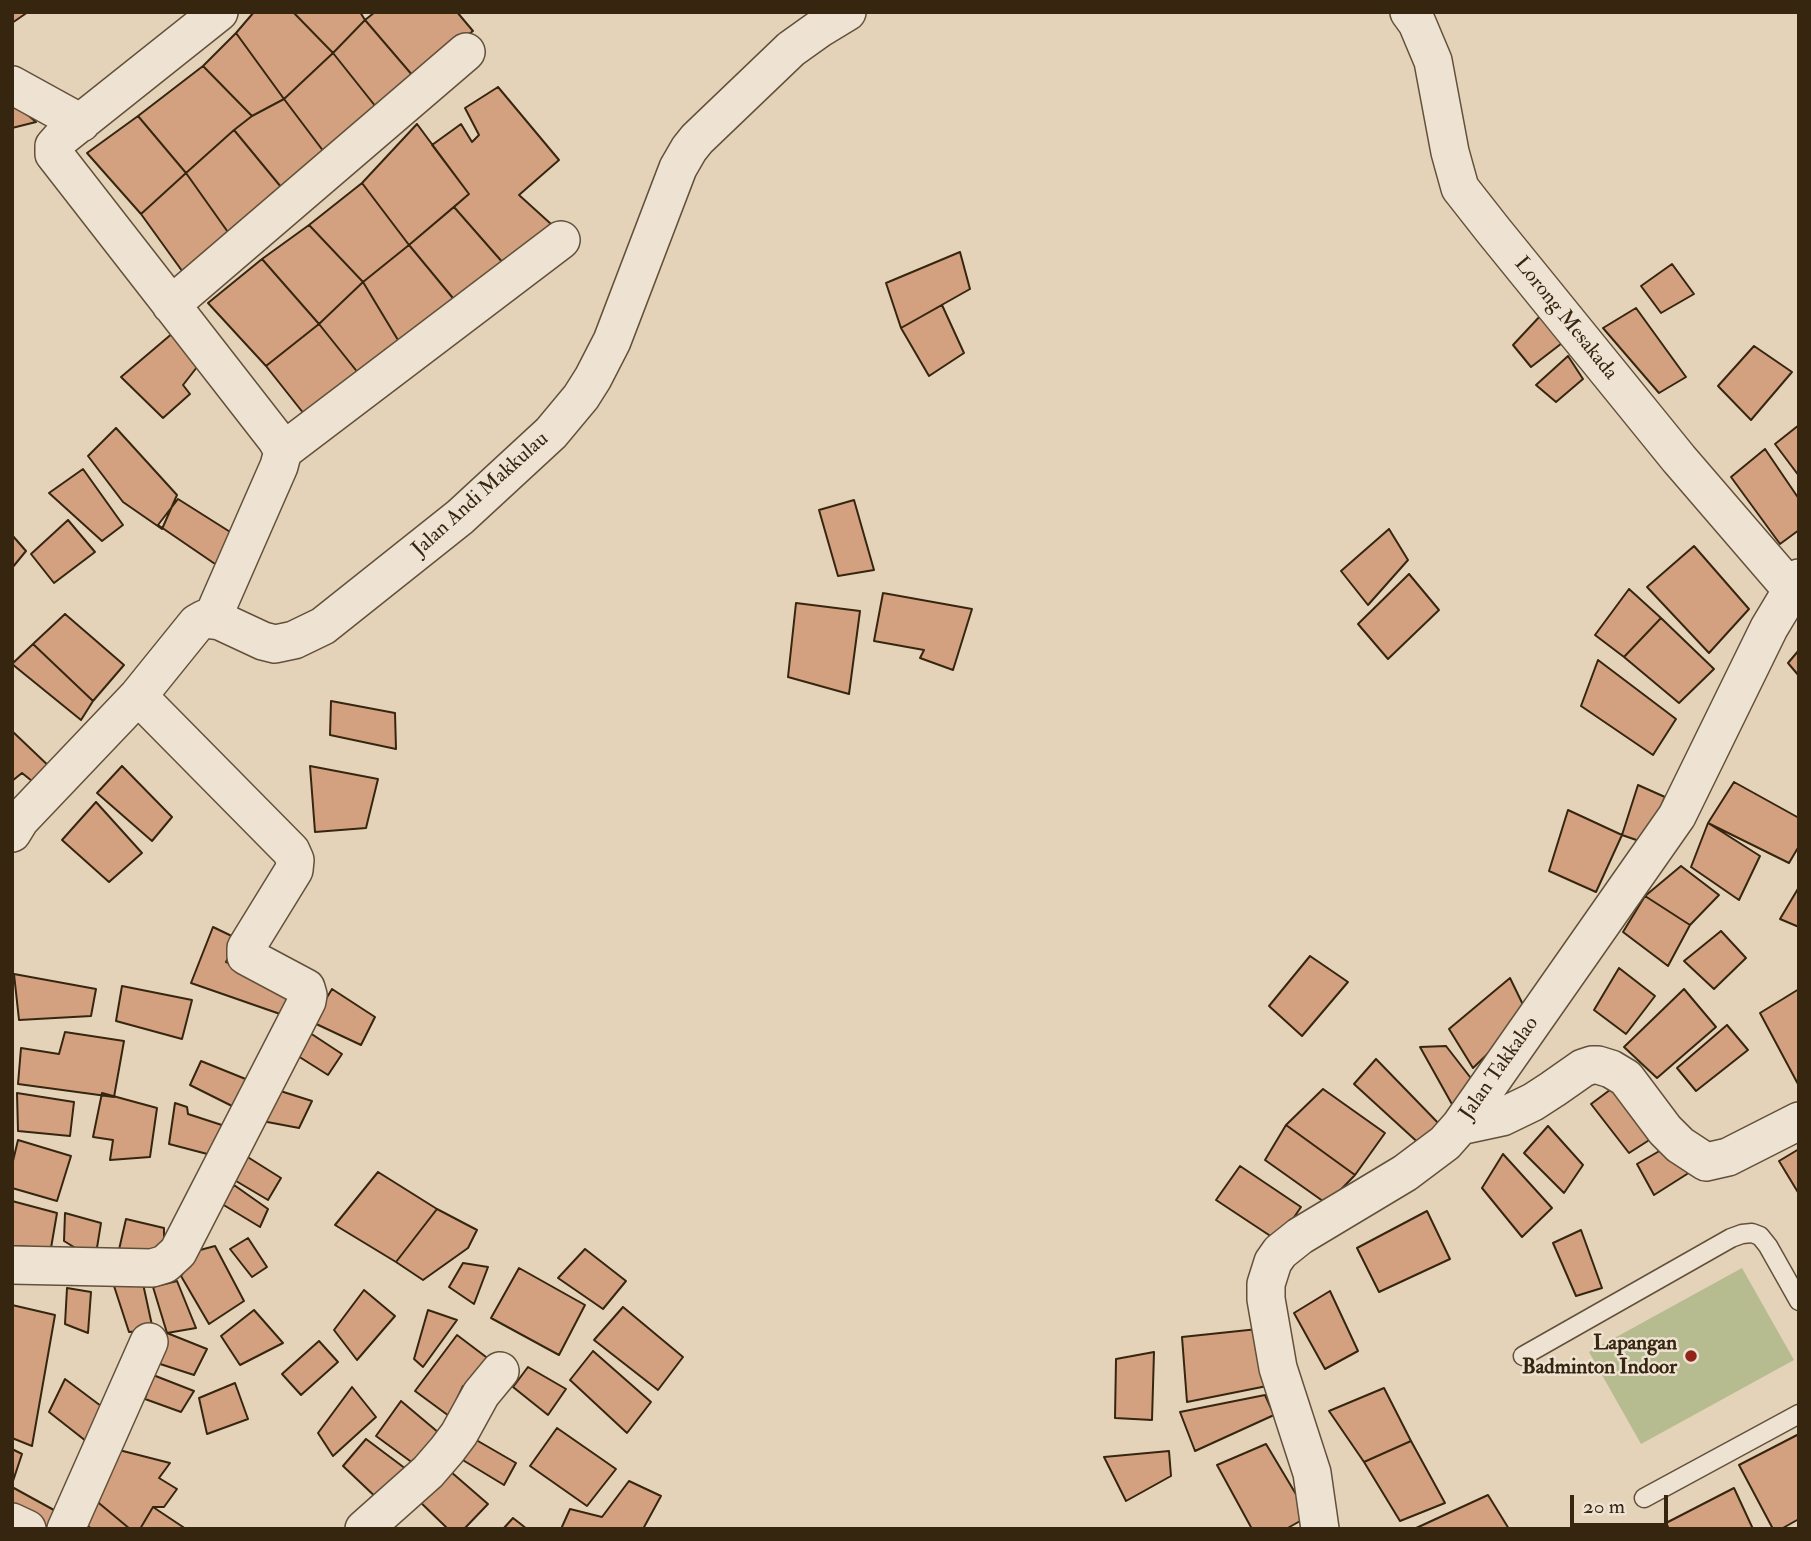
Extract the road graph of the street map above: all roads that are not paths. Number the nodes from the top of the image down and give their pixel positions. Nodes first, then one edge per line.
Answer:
1 (219, 12) edge
2 (847, 12) edge
3 (1409, 12) edge
4 (466, 52) dead end
5 (12, 85) edge
6 (81, 123) junction
7 (561, 240) dead end
8 (171, 305) junction
9 (283, 451) junction
10 (1795, 584) edge
11 (212, 619) junction
12 (138, 696) junction
13 (12, 833) edge
14 (1799, 1121) edge
15 (1460, 1126) junction
16 (12, 1265) edge
17 (1799, 1301) edge
18 (149, 1342) dead end
19 (1524, 1356) dead end
20 (500, 1371) dead end
21 (1799, 1414) edge
22 (1644, 1498) dead end
23 (12, 1522) edge
24 (27, 1529) edge
25 (66, 1529) edge
26 (364, 1529) edge
27 (1320, 1529) edge

1 - 6 street
2 - 11 street, Jalan Andi Makkulau
3 - 10 street, Lorong Mesakada
4 - 8 street
5 - 6 street
6 - 8 street
7 - 9 street
8 - 9 street
9 - 11 street
10 - 15 street, Jalan Takkalao
11 - 12 street
12 - 13 street
12 - 16 street
14 - 15 street
15 - 27 street, Jalan Takkalao
17 - 19 lane
18 - 25 street
20 - 26 street
21 - 22 lane
23 - 24 street

